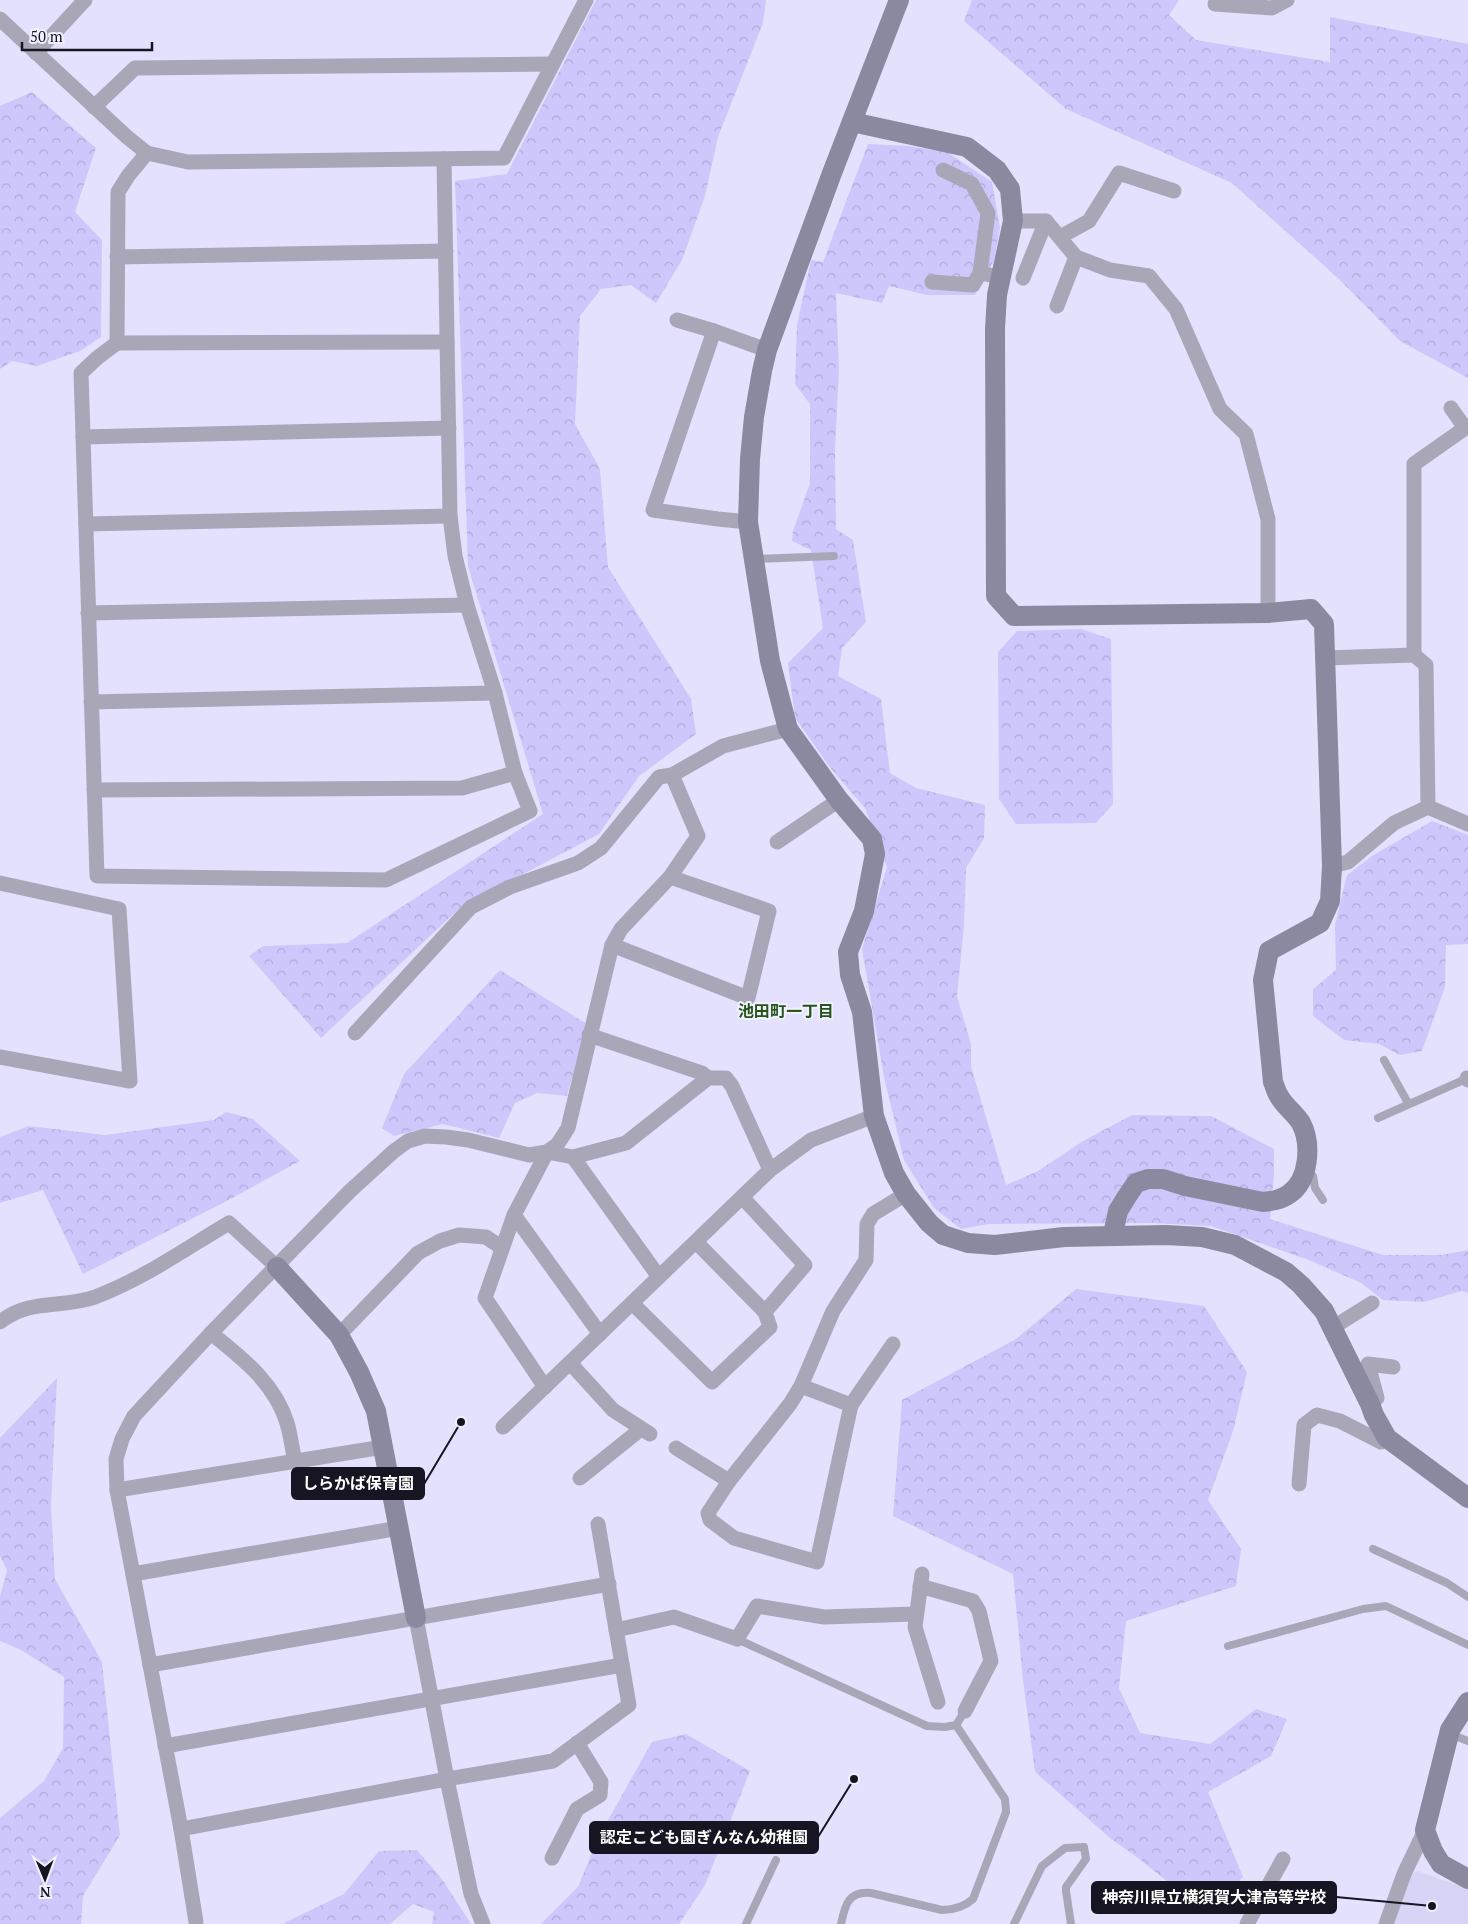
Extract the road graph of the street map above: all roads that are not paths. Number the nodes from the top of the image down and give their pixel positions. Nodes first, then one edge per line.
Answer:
1 (85, 0) edge
2 (586, 0) edge
3 (899, 0) edge
4 (1287, 0) edge
5 (1215, 4) dead end
6 (0, 19) edge
7 (36, 53) junction
8 (552, 64) junction
9 (94, 106) junction
10 (852, 122) junction
11 (148, 153) junction
12 (444, 159) junction
13 (943, 170) dead end
14 (1174, 191) dead end
15 (1013, 221) junction
16 (1046, 221) junction
17 (1060, 237) junction
18 (446, 251) junction
19 (117, 257) junction
20 (1076, 257) junction
21 (980, 273) junction
22 (1002, 276) junction
23 (1024, 278) dead end
24 (932, 282) dead end
25 (1056, 306) dead end
26 (676, 320) dead end
27 (714, 331) junction
28 (448, 342) junction
29 (117, 343) junction
30 (767, 350) junction
31 (1451, 408) dead end
32 (1467, 427) edge
33 (449, 428) junction
34 (83, 437) junction
35 (450, 516) junction
36 (748, 522) junction
37 (86, 524) junction
38 (834, 556) dead end
39 (754, 559) junction
40 (467, 605) junction
41 (1268, 612) junction
42 (88, 613) junction
43 (1414, 654) junction
44 (1325, 658) junction
45 (495, 693) junction
46 (92, 702) junction
47 (788, 729) junction
48 (515, 773) junction
49 (672, 775) junction
50 (94, 790) junction
51 (839, 800) junction
52 (1428, 807) junction
53 (1468, 824) edge
54 (777, 842) dead end
55 (1332, 866) junction
56 (670, 877) junction
57 (0, 883) edge
58 (612, 946) junction
59 (355, 1033) dead end
60 (589, 1035) junction
61 (0, 1056) edge
62 (1384, 1060) dead end
63 (708, 1078) junction
64 (1468, 1078) edge
65 (1408, 1103) junction
66 (874, 1116) junction
67 (1378, 1118) dead end
68 (546, 1152) junction
69 (573, 1157) junction
70 (770, 1170) junction
71 (1305, 1172) junction
72 (906, 1194) junction
73 (742, 1197) junction
74 (1323, 1200) dead end
75 (514, 1215) junction
76 (1113, 1234) junction
77 (696, 1242) junction
78 (502, 1248) junction
79 (276, 1267) junction
80 (659, 1277) junction
81 (632, 1303) junction
82 (1372, 1303) dead end
83 (765, 1312) junction
84 (0, 1322) edge
85 (1332, 1328) junction
86 (211, 1333) junction
87 (600, 1334) junction
88 (339, 1335) junction
89 (893, 1344) dead end
90 (570, 1363) junction
91 (1393, 1367) dead end
92 (545, 1386) junction
93 (801, 1386) junction
94 (1370, 1404) junction
95 (851, 1405) junction
96 (503, 1427) dead end
97 (1387, 1438) junction
98 (383, 1447) junction
99 (676, 1448) dead end
100 (295, 1461) junction
101 (580, 1478) dead end
102 (729, 1481) junction
103 (1298, 1484) dead end
104 (117, 1490) junction
105 (1468, 1497) edge
106 (598, 1524) dead end
107 (399, 1528) junction
108 (1373, 1549) dead end
109 (133, 1574) junction
110 (608, 1584) junction
111 (1468, 1596) edge
112 (916, 1614) junction
113 (416, 1618) junction
114 (616, 1630) junction
115 (737, 1639) junction
116 (1468, 1645) edge
117 (1228, 1646) dead end
118 (622, 1665) junction
119 (150, 1666) junction
120 (432, 1699) junction
121 (938, 1702) dead end
122 (1468, 1702) edge
123 (965, 1711) joint
124 (956, 1725) junction
125 (1459, 1738) edge
126 (577, 1743) junction
127 (165, 1746) junction
128 (447, 1779) junction
129 (181, 1829) junction
130 (1425, 1830) junction
131 (552, 1858) dead end
132 (1283, 1859) dead end
133 (776, 1860) dead end
134 (1468, 1879) edge
135 (196, 1922) dead end
136 (483, 1924) edge
137 (746, 1924) edge
138 (841, 1924) edge
139 (1014, 1924) edge
140 (1071, 1924) edge
141 (1247, 1924) edge
142 (1386, 1924) edge

1 - 7 street
2 - 8 street
3 - 10 street
4 - 5 street
6 - 7 street
7 - 9 street
8 - 9 street
8 - 12 street
9 - 11 street
10 - 15 street
10 - 30 street
11 - 12 street
11 - 19 street
12 - 18 street
13 - 21 street
14 - 17 street
15 - 16 street
15 - 22 street
16 - 17 street
16 - 23 street
17 - 20 street
18 - 19 street
18 - 28 street
19 - 29 street
20 - 25 street
20 - 41 street
21 - 22 street
21 - 24 street
22 - 41 street
26 - 27 street
27 - 30 street
27 - 36 street
28 - 29 street
28 - 33 street
29 - 34 street
30 - 36 street
31 - 32 street
32 - 43 street
33 - 34 street
33 - 35 street
34 - 37 street
35 - 37 street
35 - 40 street
36 - 39 street
37 - 42 street
38 - 39 lane
39 - 47 street
40 - 42 street
40 - 45 street
41 - 44 street
42 - 46 street
43 - 44 street
43 - 52 street
44 - 55 street
45 - 46 street
45 - 48 street
46 - 50 street
47 - 49 street
47 - 51 street
48 - 50 street
48 - 50 street
49 - 56 street
49 - 59 street
51 - 54 street
51 - 66 street
52 - 53 street
52 - 55 street
55 - 71 street
56 - 58 street
56 - 58 street
57 - 61 street
58 - 60 street
60 - 63 street
60 - 68 street
62 - 65 lane
63 - 69 street
63 - 70 street
64 - 65 lane
65 - 67 lane
66 - 70 street
66 - 72 street
68 - 69 street
68 - 75 street
68 - 79 street
69 - 80 street
70 - 73 street
71 - 74 lane
71 - 76 street
72 - 76 street
72 - 93 street
73 - 77 street
73 - 83 street
75 - 78 street
75 - 87 street
76 - 85 street
77 - 80 street
77 - 83 street
78 - 88 street
78 - 92 street
79 - 84 street
79 - 86 street
79 - 88 street
80 - 81 street
81 - 83 street
81 - 87 street
82 - 85 street
85 - 94 street
86 - 100 street
86 - 104 street
87 - 90 street
88 - 98 street
89 - 95 street
90 - 92 street
90 - 101 street
91 - 94 street
92 - 96 street
93 - 95 street
93 - 102 street
94 - 97 street
95 - 102 street
97 - 103 street
97 - 105 street
98 - 100 street
98 - 107 street
99 - 102 street
100 - 104 street
104 - 109 street
106 - 110 street
107 - 109 street
107 - 113 street
108 - 111 lane
109 - 119 street
110 - 113 street
110 - 114 street
112 - 115 street
112 - 121 street
112 - 123 street
113 - 119 street
113 - 120 street
114 - 115 street
114 - 118 street
115 - 124 lane
116 - 117 lane
118 - 120 street
118 - 126 street
119 - 127 street
120 - 127 street
120 - 128 street
122 - 125 street
123 - 124 lane
124 - 138 lane
125 - 130 street
126 - 128 street
126 - 131 street
127 - 129 street
128 - 129 street
128 - 136 street
129 - 135 street
130 - 134 street
130 - 142 street
132 - 141 street
133 - 137 lane
139 - 140 lane

